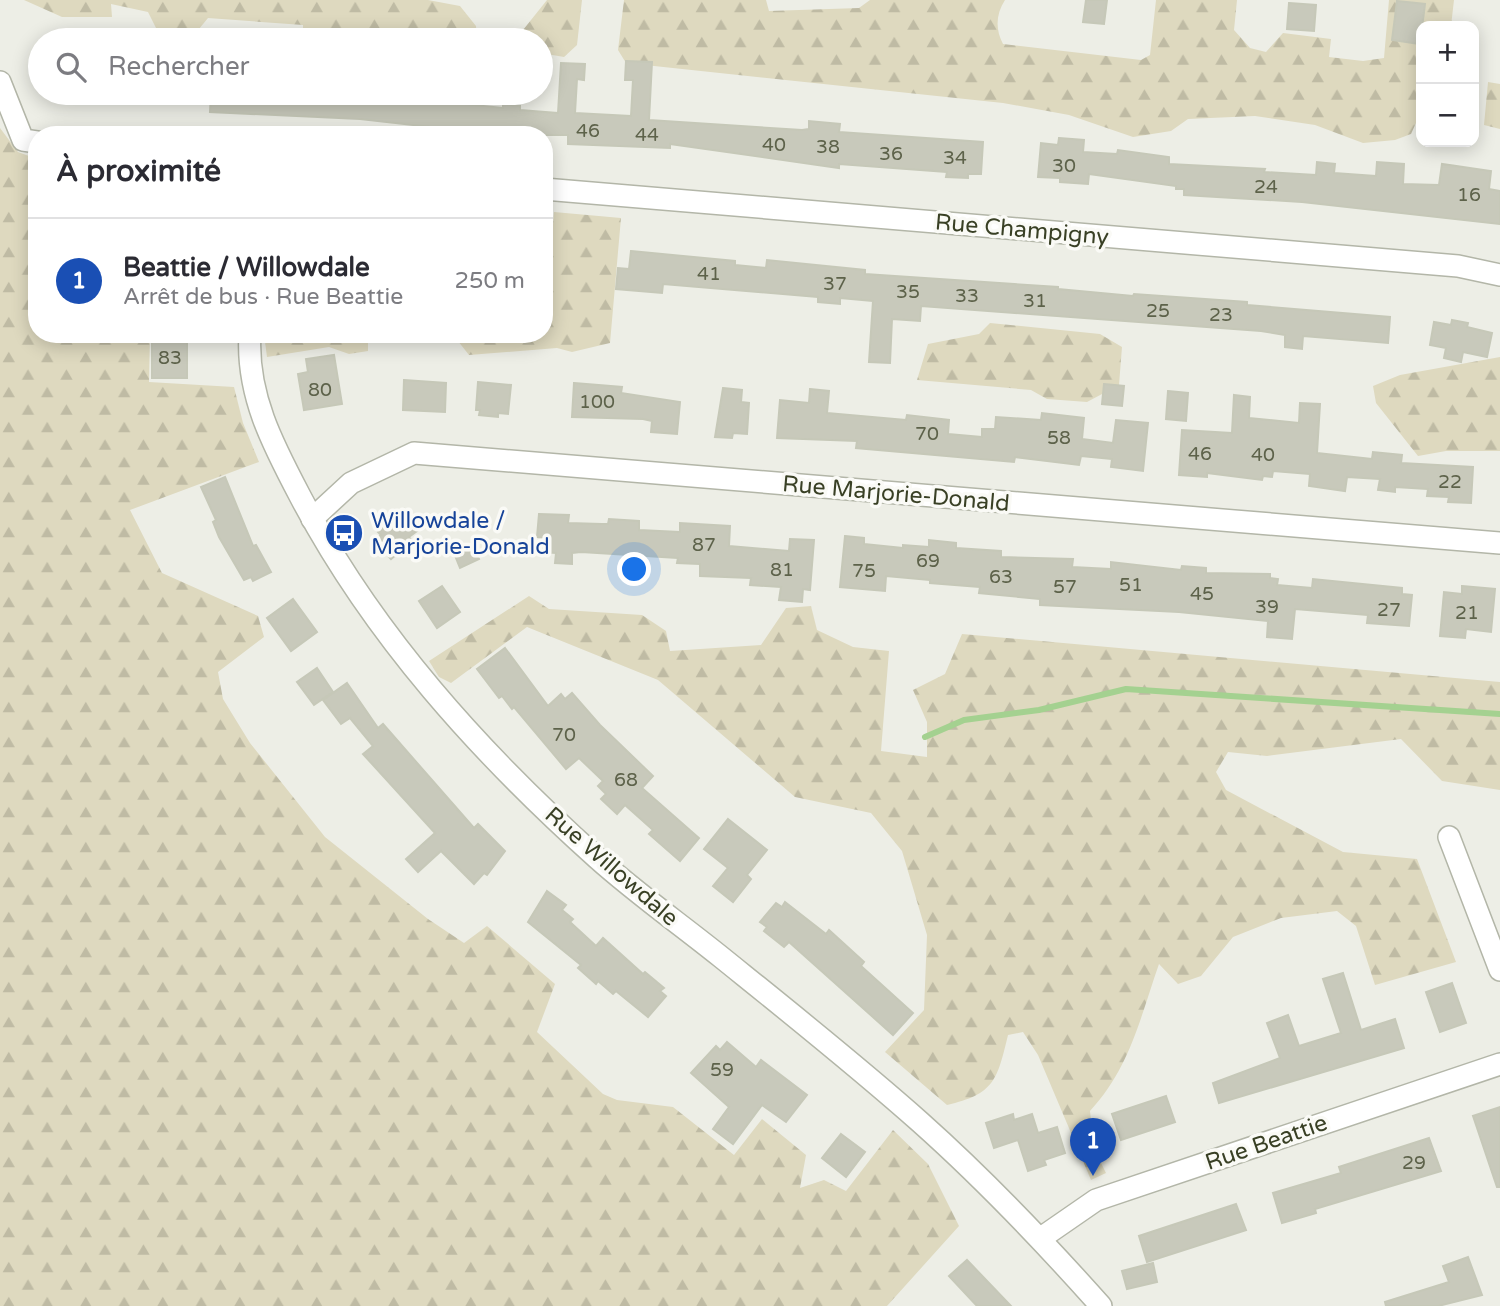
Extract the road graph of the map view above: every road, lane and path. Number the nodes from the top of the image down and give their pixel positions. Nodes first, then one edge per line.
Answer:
1 (0, 82) edge
2 (28, 141) edge
3 (553, 190) edge
4 (1500, 275) edge
5 (249, 343) edge
6 (312, 519) junction
7 (1500, 543) edge
8 (1449, 836) dead end
9 (1500, 970) edge
10 (1500, 1064) edge
11 (1041, 1238) junction
12 (1101, 1306) edge

1 - 2 street
3 - 4 street, Rue Champigny
5 - 6 street, Rue Willowdale
6 - 7 street, Rue Marjorie-Donald
6 - 11 street, Rue Willowdale
8 - 9 street
10 - 11 street, Rue Beattie
11 - 12 street, Rue Willowdale

